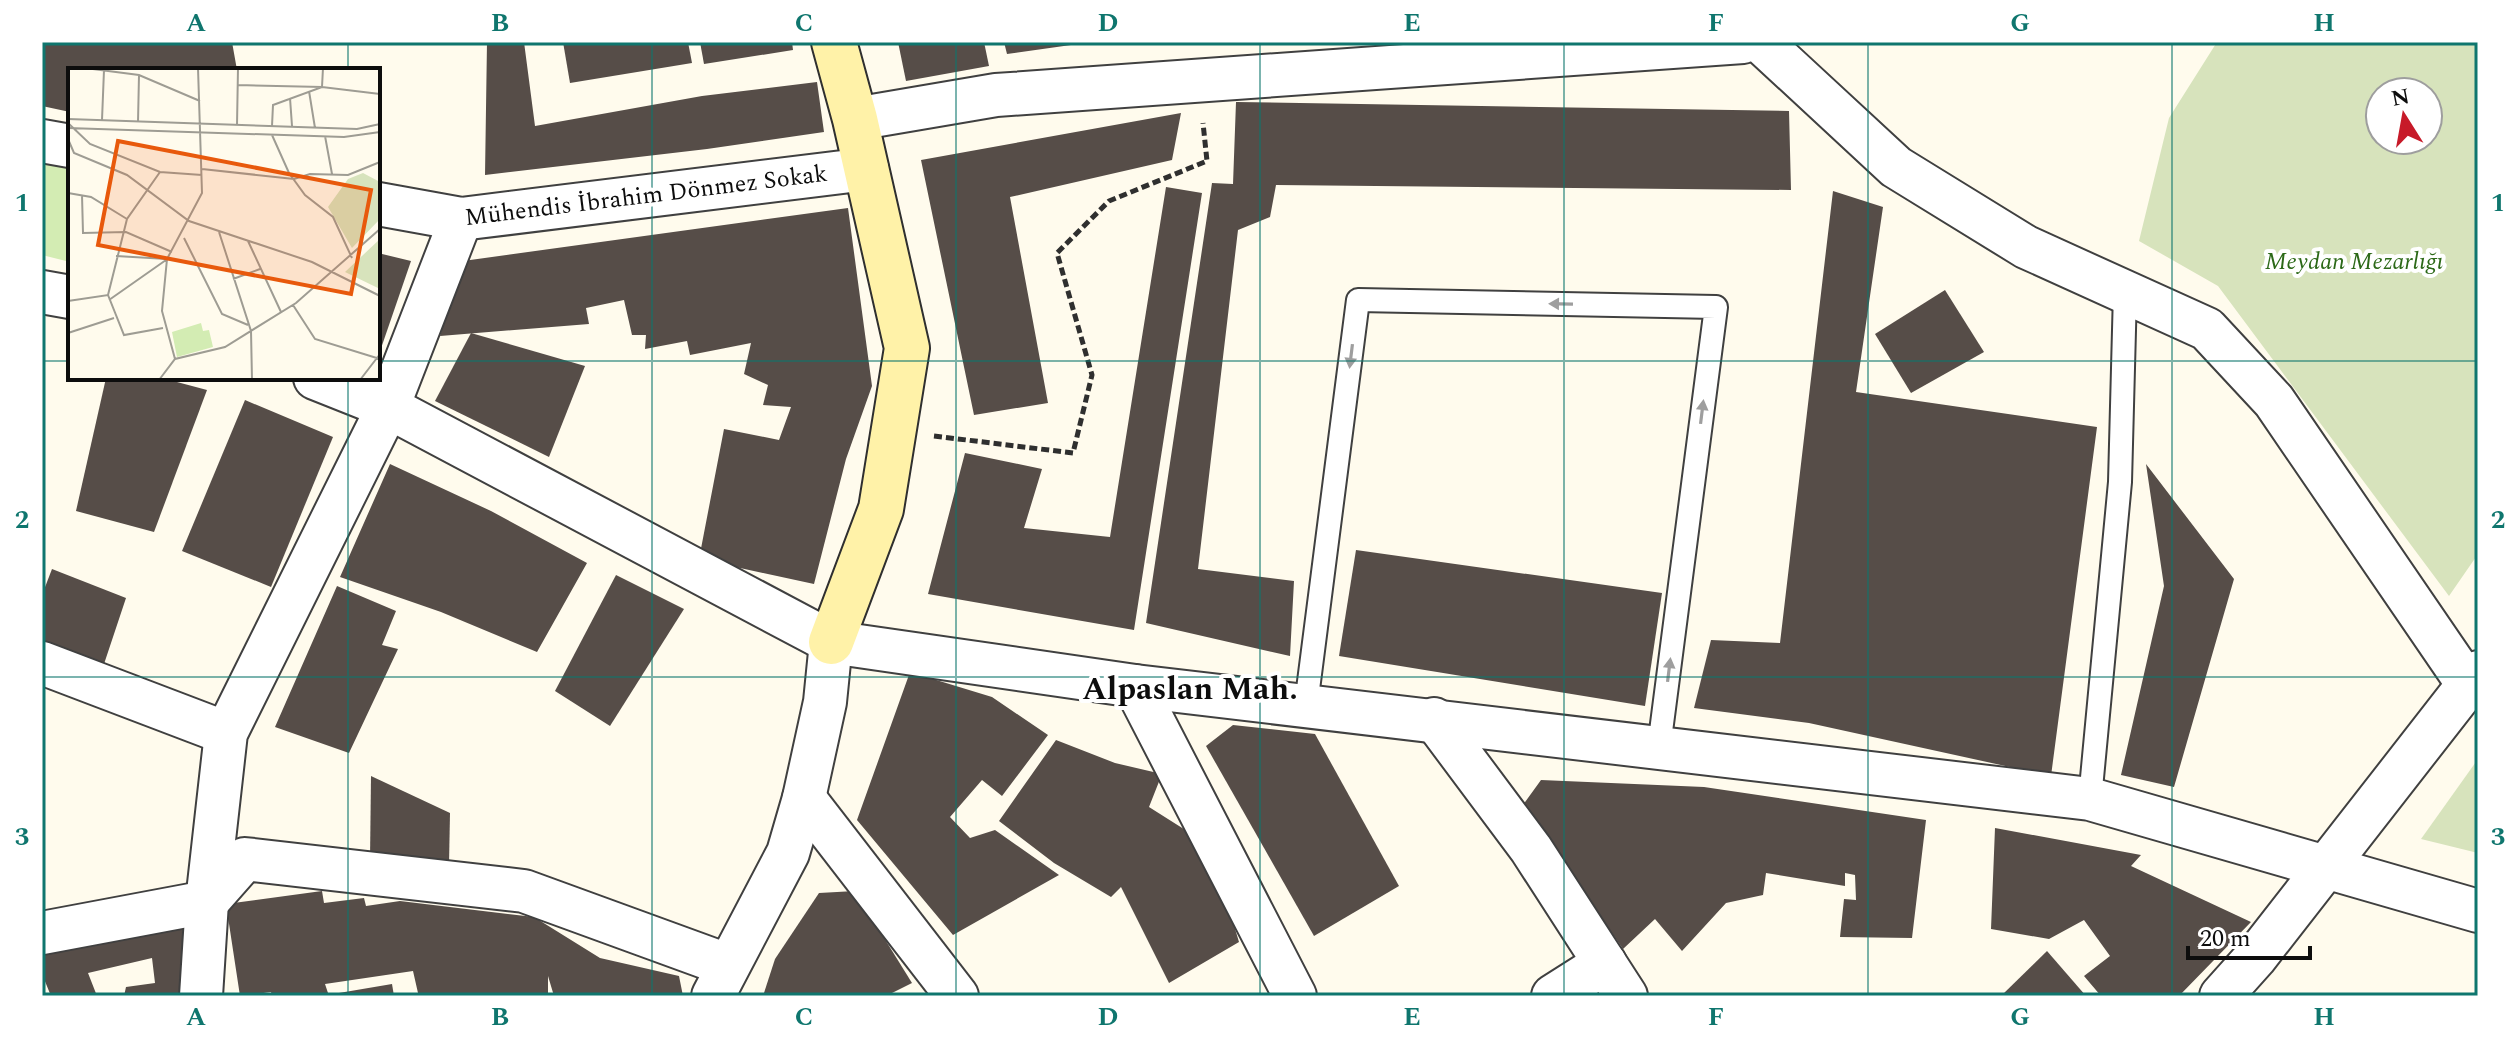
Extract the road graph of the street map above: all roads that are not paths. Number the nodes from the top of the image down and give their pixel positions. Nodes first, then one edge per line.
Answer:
1 (834, 42) edge
2 (1743, 42) edge
3 (1761, 42) edge
4 (855, 119) junction
5 (42, 141) edge
6 (68, 146) edge
7 (867, 169) junction
8 (380, 204) edge
9 (461, 219) junction
10 (42, 292) edge
11 (2125, 292) junction
12 (68, 297) edge
13 (320, 380) edge
14 (388, 407) junction
15 (831, 642) junction
16 (42, 663) edge
17 (2475, 683) edge
18 (1135, 686) junction
19 (1306, 705) junction
20 (1434, 719) junction
21 (226, 733) junction
22 (1659, 747) junction
23 (804, 798) junction
24 (2090, 799) junction
25 (2324, 867) junction
26 (207, 902) junction
27 (2478, 911) edge
28 (42, 933) edge
29 (1616, 979) edge
30 (720, 981) edge
31 (201, 996) edge
32 (957, 996) edge
33 (1295, 996) edge
34 (1553, 996) edge
35 (2221, 996) edge

1 - 4 street
2 - 4 street
3 - 11 street
4 - 7 street
5 - 6 street
7 - 9 street, Mühendis İbrahim Dönmez Sokak
7 - 15 street
8 - 9 street, Mühendis İbrahim Dönmez Sokak
9 - 14 street
10 - 12 street
11 - 17 street
11 - 24 lane
13 - 14 street
14 - 15 street
14 - 21 street
15 - 18 street
15 - 23 street
16 - 21 street
17 - 25 street
18 - 19 street
18 - 33 street
19 - 20 street
22 -> 19 lane
20 - 22 street
20 - 29 street
21 - 26 street
22 - 24 street
23 - 30 street
23 - 32 street
24 - 25 street
25 - 27 street
25 - 35 street
26 - 28 street
26 - 30 street
26 - 31 street
29 - 34 street

